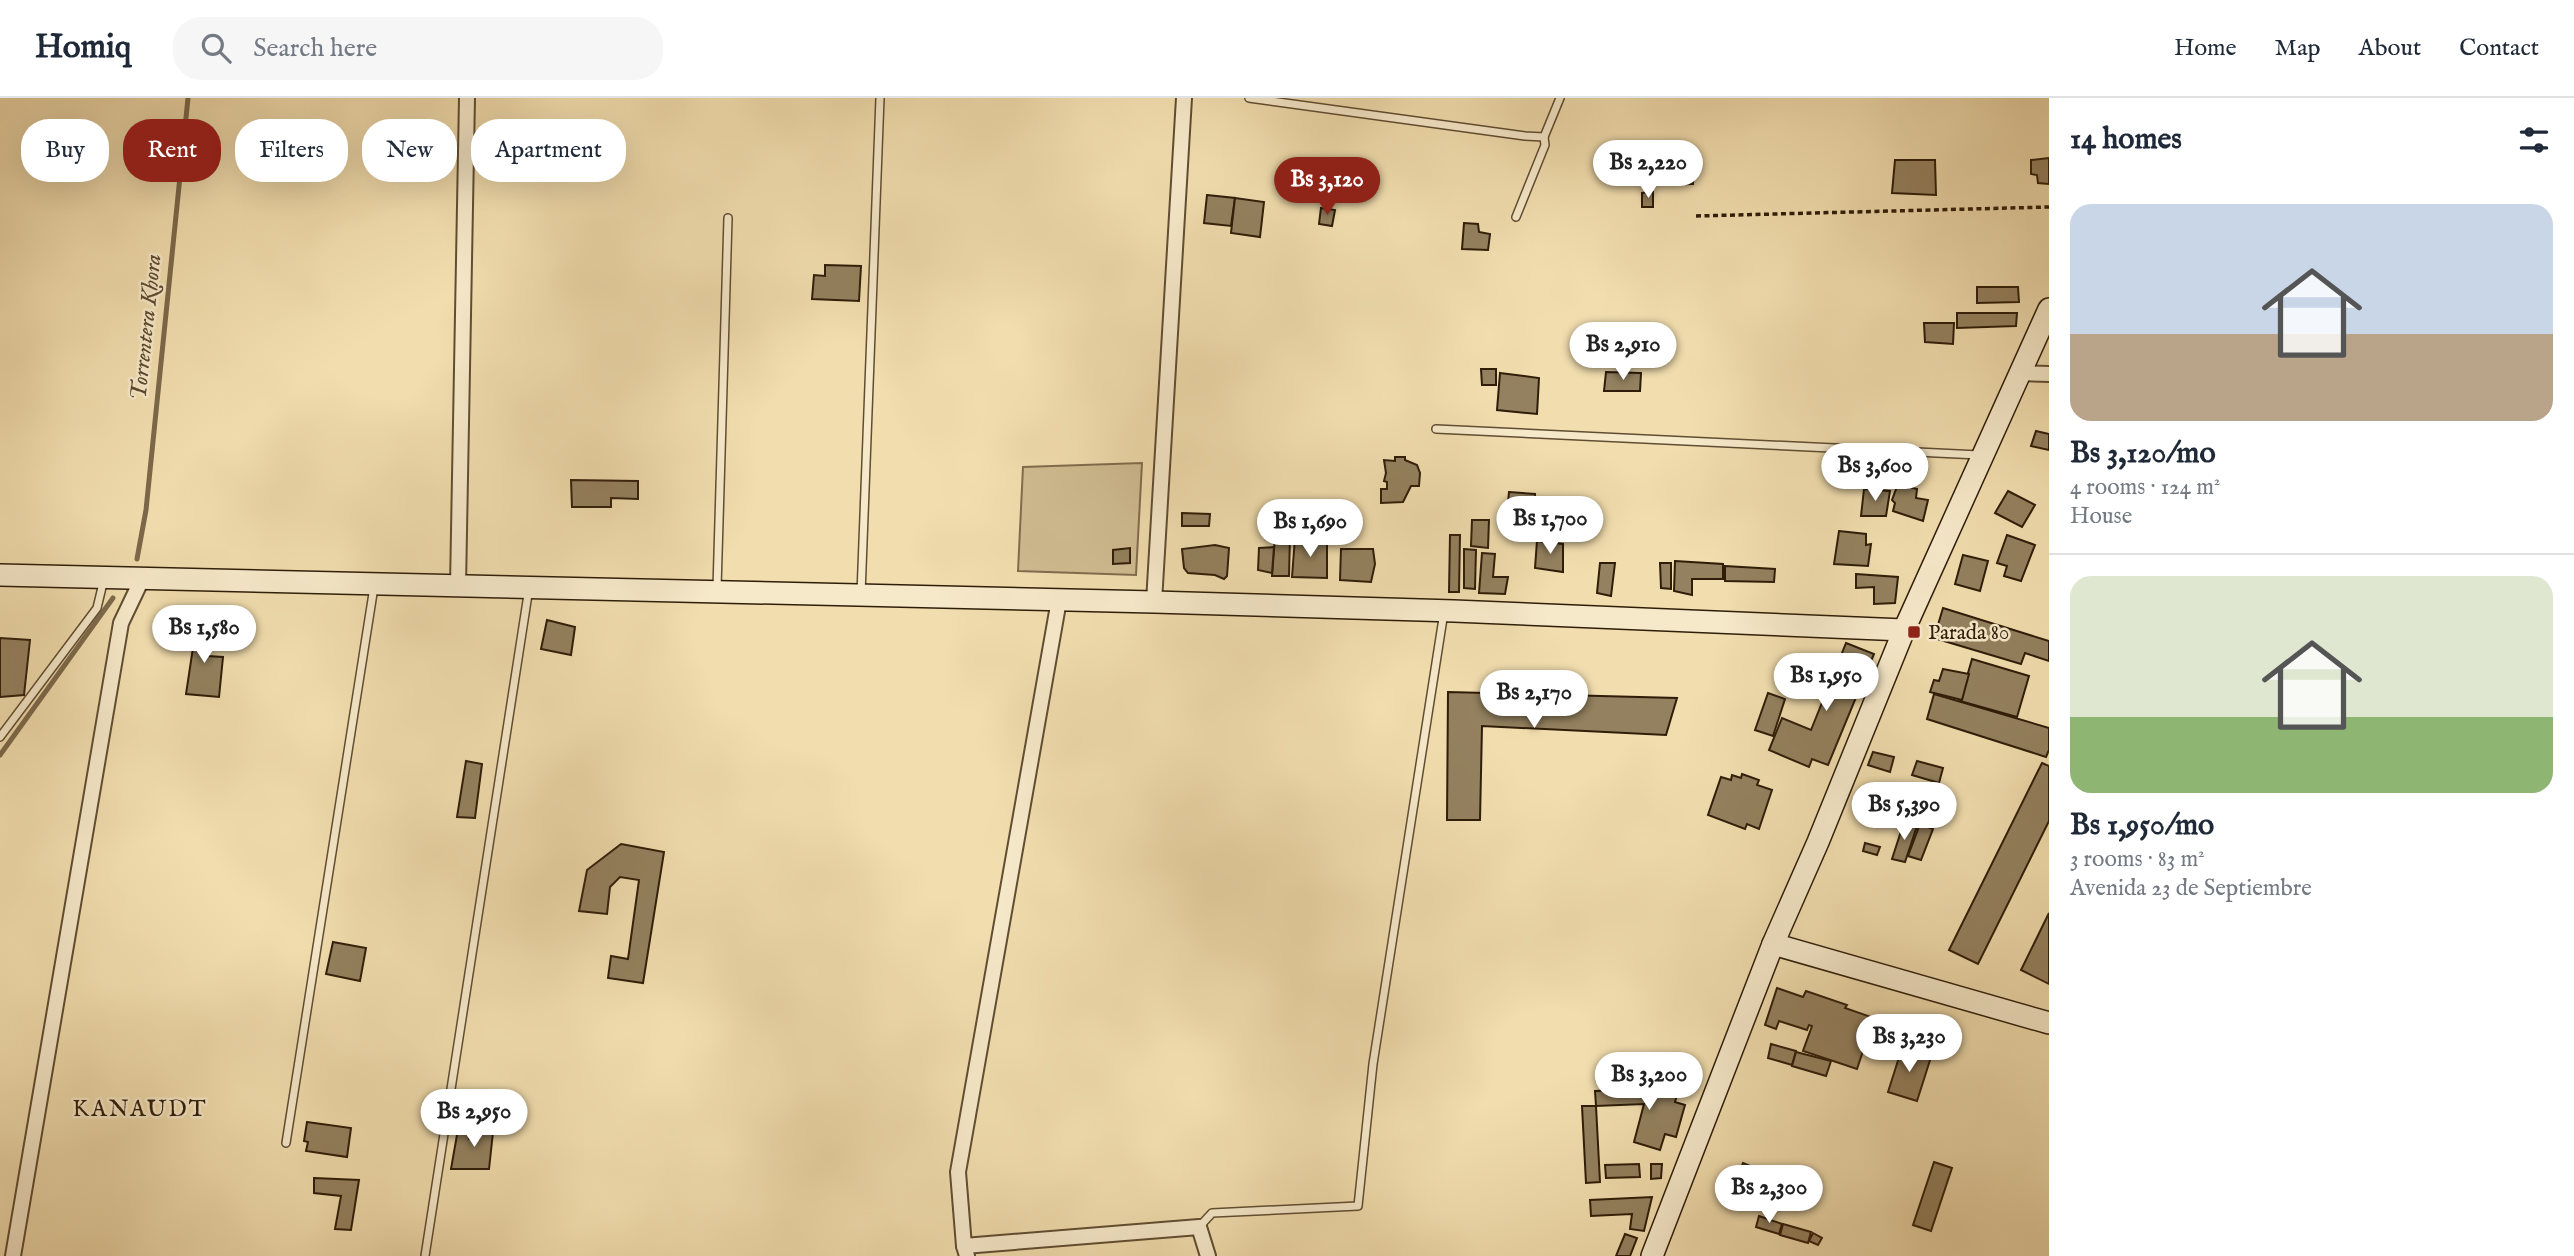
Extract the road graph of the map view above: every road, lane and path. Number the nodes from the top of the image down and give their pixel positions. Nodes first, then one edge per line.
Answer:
1 (467, 98) edge
2 (880, 98) edge
3 (1184, 98) edge
4 (1249, 98) edge
5 (1560, 98) edge
6 (1544, 137) junction
7 (2049, 207) edge
8 (1516, 216) dead end
9 (1696, 216) dead end
10 (728, 218) dead end
11 (2049, 309) edge
12 (2020, 373) junction
13 (2049, 374) edge
14 (1436, 429) dead end
15 (1983, 455) junction
16 (0, 575) edge
17 (104, 579) junction
18 (142, 579) junction
19 (374, 584) junction
20 (458, 586) junction
21 (529, 588) junction
22 (717, 592) junction
23 (861, 595) junction
24 (1059, 600) junction
25 (1154, 602) junction
26 (1444, 611) junction
27 (1904, 630) junction
28 (0, 737) edge
29 (1773, 944) junction
30 (2049, 1023) edge
31 (286, 1143) dead end
32 (1199, 1227) junction
33 (966, 1251) edge
34 (13, 1256) edge
35 (425, 1256) edge
36 (1208, 1256) edge
37 (1652, 1256) edge

1 - 20 street
2 - 23 lane
3 - 25 street
4 - 6 lane
5 - 6 lane
6 - 8 lane
7 - 9 path
10 - 22 lane
11 - 12 street
12 - 13 street
12 - 15 street
14 - 15 lane
15 - 27 street
16 - 17 street
17 - 18 street
17 - 28 lane
18 - 19 street
18 - 34 street
19 - 20 street
19 - 31 lane
20 - 21 street
21 - 22 street
21 - 35 lane
22 - 23 street
23 - 24 street
24 - 25 street
24 - 33 street
25 - 26 street
26 - 27 street
26 - 32 lane
27 - 29 street
29 - 30 street
29 - 37 street
32 - 33 street
32 - 36 street

